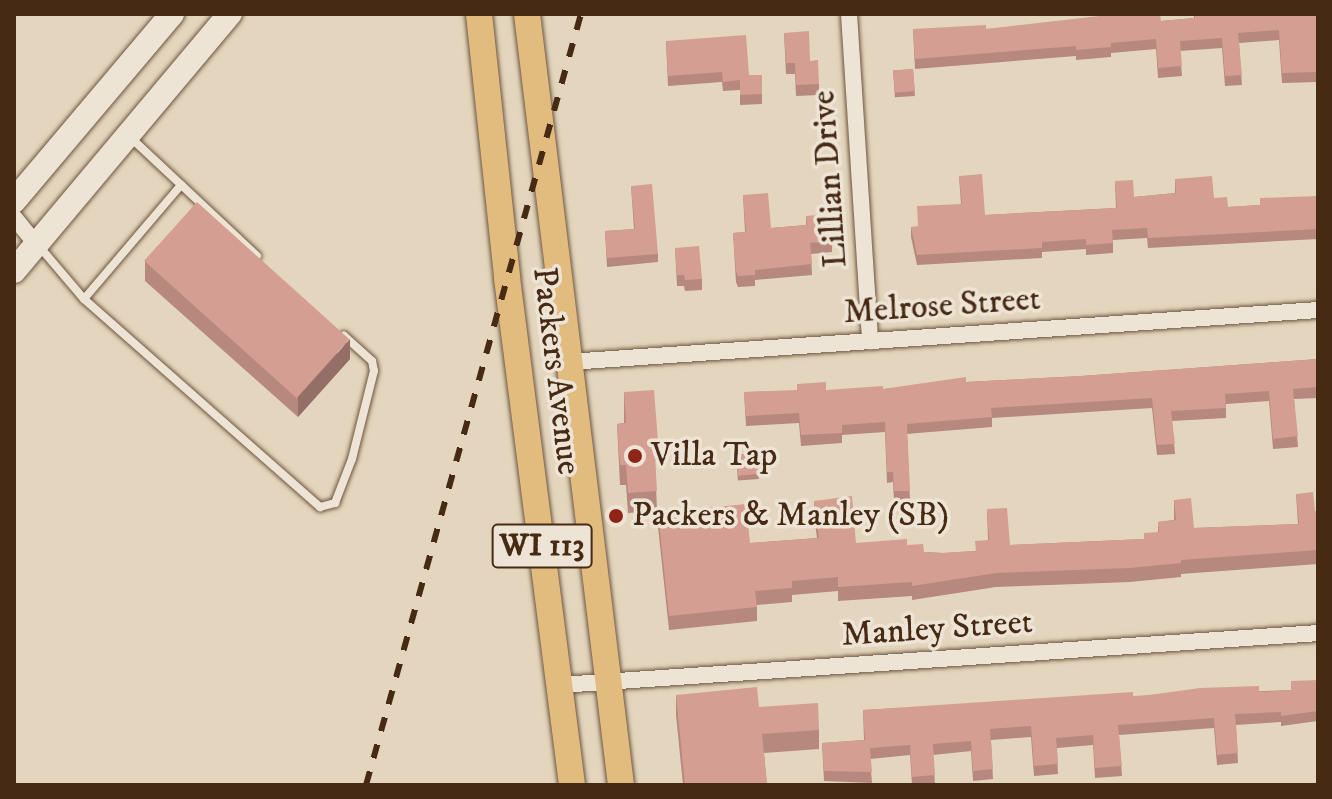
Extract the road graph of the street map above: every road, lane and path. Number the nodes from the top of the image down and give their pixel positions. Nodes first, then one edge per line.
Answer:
1 (172, 14) edge
2 (230, 14) edge
3 (479, 14) edge
4 (527, 14) edge
5 (849, 14) edge
6 (129, 137) junction
7 (181, 185) junction
8 (14, 201) edge
9 (14, 217) edge
10 (37, 245) junction
11 (270, 268) edge
12 (14, 271) edge
13 (84, 299) junction
14 (1318, 310) edge
15 (338, 330) edge
16 (870, 341) junction
17 (569, 362) junction
18 (1318, 633) edge
19 (610, 682) junction
20 (560, 685) junction
21 (572, 785) edge
22 (621, 785) edge

1 - 8 main road
2 - 6 main road
3 - 20 main road, Packers Avenue / WI 113
4 - 17 main road, Packers Avenue / WI 113
5 - 16 street, Lillian Drive
6 - 7 lane
6 - 10 main road
7 - 11 lane
7 - 13 lane
9 - 10 street
10 - 12 main road
10 - 13 lane
13 - 15 lane
14 - 16 street, Melrose Street
16 - 17 street, Melrose Street
17 - 19 main road, WI 113
18 - 19 street, Manley Street
19 - 20 street, Manley Street
19 - 22 main road, WI 113
20 - 21 main road, Packers Avenue / WI 113

